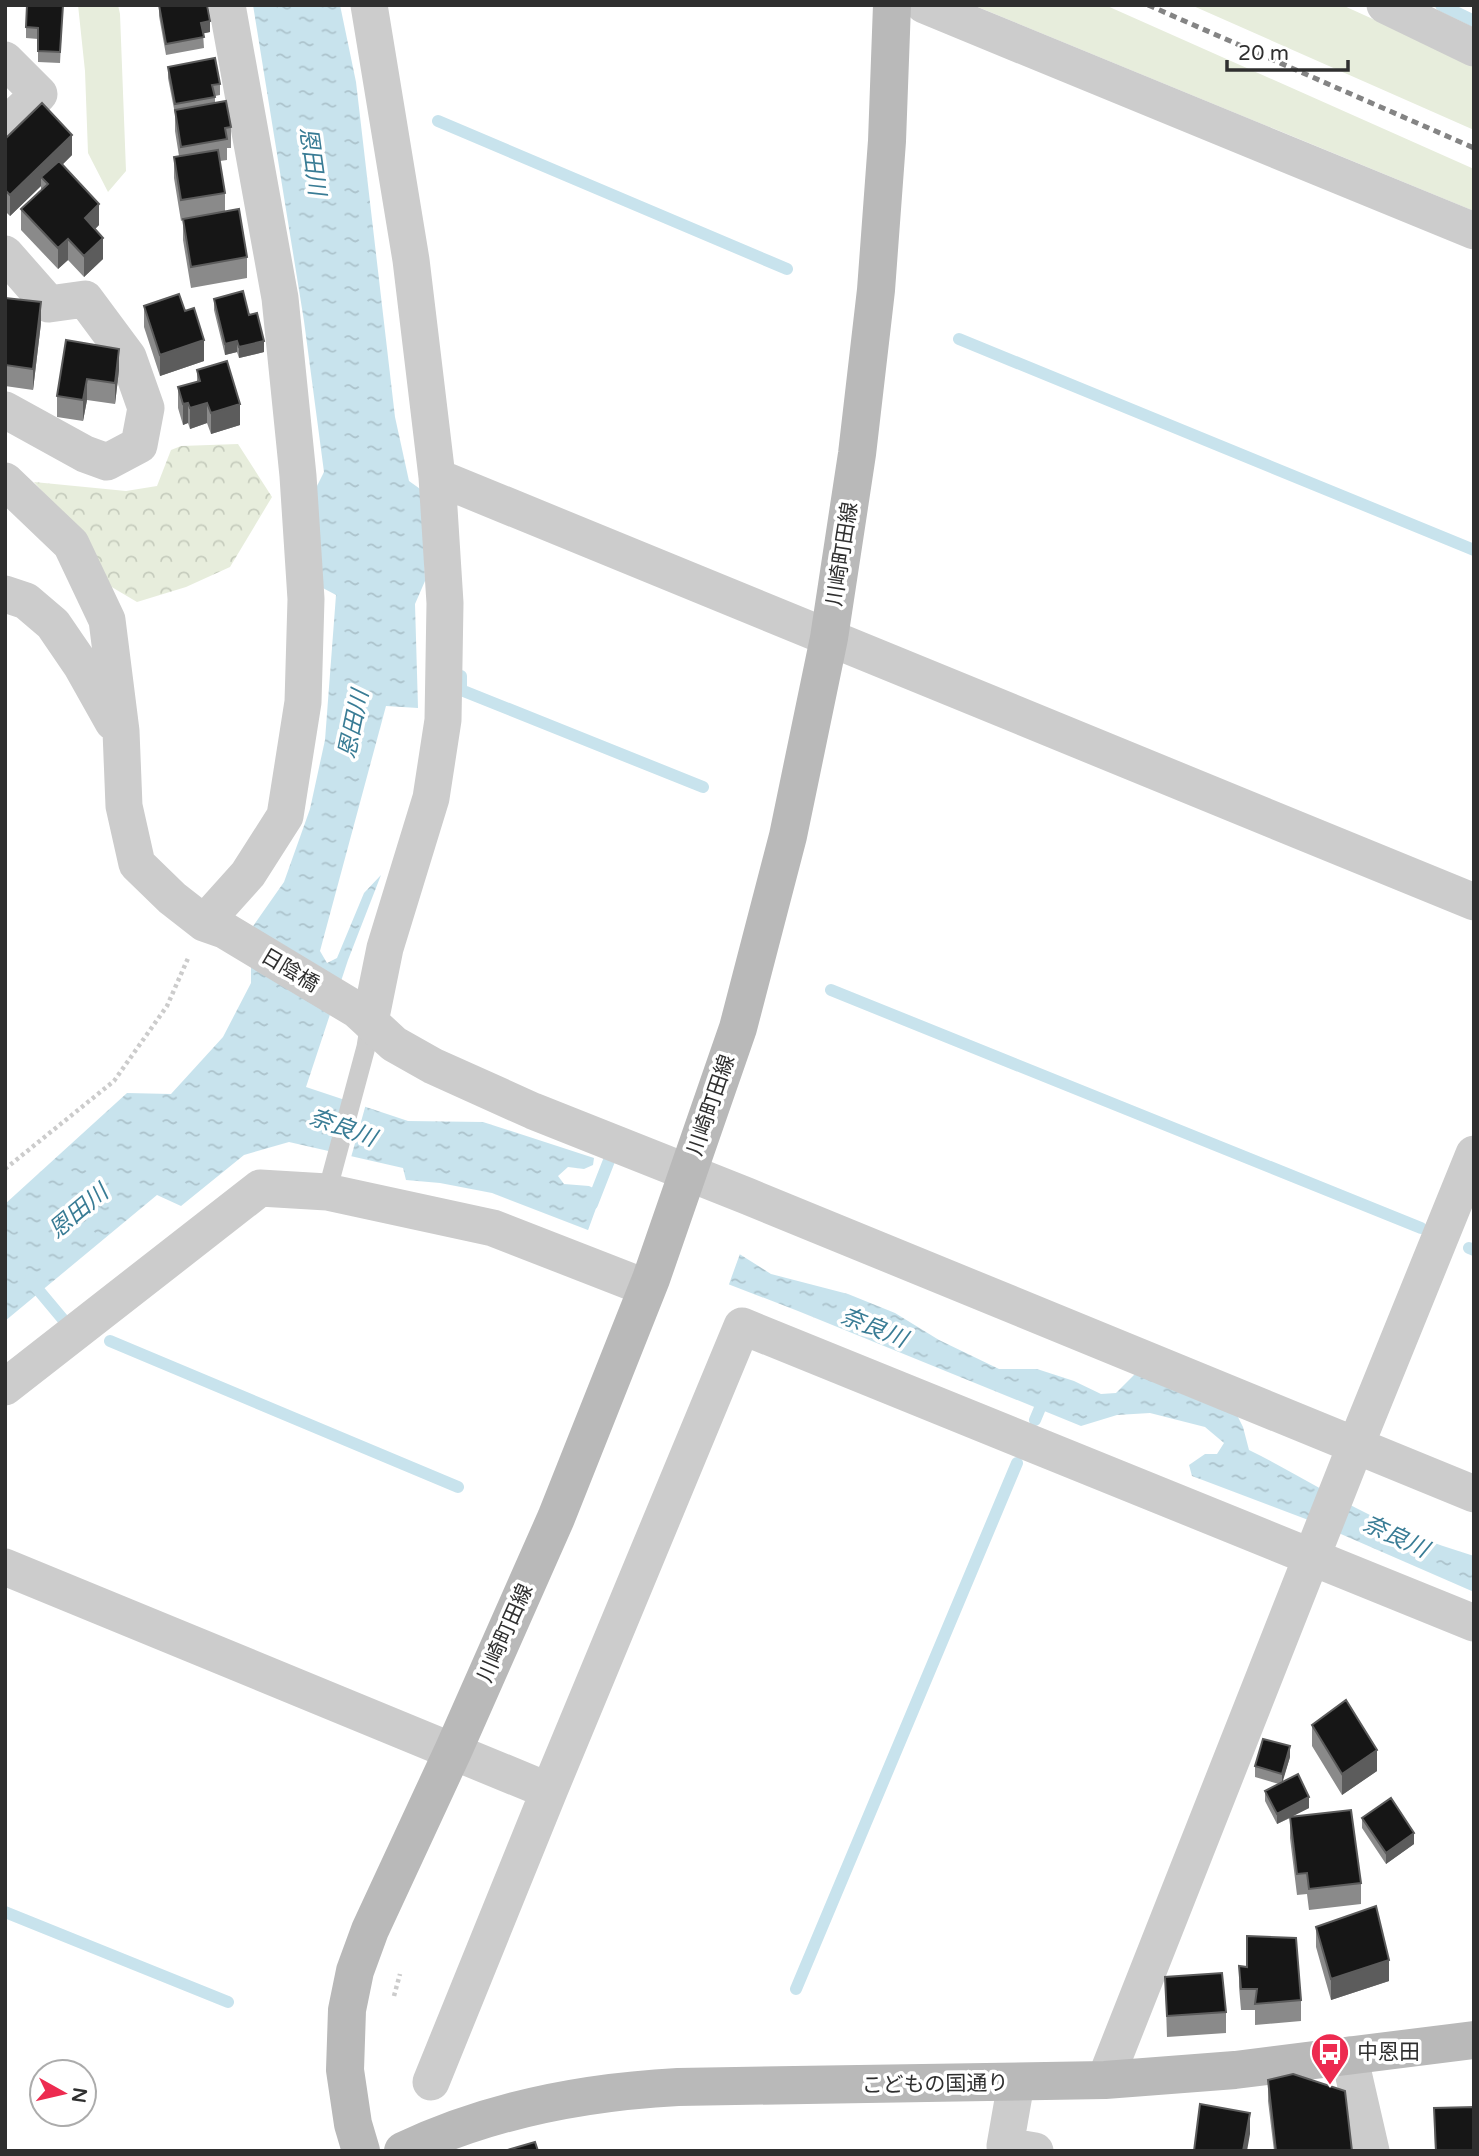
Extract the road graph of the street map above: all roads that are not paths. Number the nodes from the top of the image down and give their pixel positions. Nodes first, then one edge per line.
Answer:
1 (227, 5) edge
2 (369, 5) edge
3 (892, 5) edge
4 (924, 5) edge
5 (1385, 5) edge
6 (1474, 48) edge
7 (5, 61) edge
8 (5, 126) edge
9 (1474, 231) edge
10 (5, 254) edge
11 (5, 410) edge
12 (437, 477) junction
13 (5, 481) edge
14 (5, 594) edge
15 (829, 638) junction
16 (121, 731) junction
17 (1474, 902) edge
18 (214, 926) junction
19 (364, 1026) junction
20 (1474, 1154) edge
21 (686, 1178) junction
22 (330, 1185) junction
23 (649, 1283) junction
24 (5, 1387) edge
25 (1352, 1454) junction
26 (1474, 1494) edge
27 (1315, 1549) junction
28 (5, 1567) edge
29 (1474, 1623) edge
30 (453, 1751) junction
31 (548, 1791) junction
32 (1474, 2040) edge
33 (1349, 2055) junction
34 (1105, 2080) junction
35 (431, 2082) dead end
36 (1016, 2083) junction
37 (409, 2149) edge
38 (1013, 2149) edge
39 (361, 2151) edge
40 (1371, 2151) edge

1 - 18 street
2 - 12 street
3 - 15 main road, 川崎町田線
4 - 9 street
5 - 6 street
7 - 8 street
10 - 11 street
12 - 15 street
12 - 19 street
13 - 16 street, 日陰橋
14 - 16 street
15 - 17 street
15 - 21 main road, 川崎町田線
16 - 18 street, 日陰橋
18 - 19 street, 日陰橋
19 - 21 street, 日陰橋
19 - 22 lane
20 - 25 street
21 - 23 main road, 川崎町田線
21 - 25 street, 日陰橋
22 - 23 street
22 - 24 street
23 - 30 main road, 川崎町田線
25 - 26 street, 日陰橋
25 - 27 street
27 - 29 street
27 - 31 street
27 - 34 street
28 - 30 street
30 - 31 street
30 - 39 main road, 川崎町田線
31 - 35 street
32 - 33 main road, こどもの国通り
33 - 34 main road, こどもの国通り
33 - 40 street
34 - 36 main road, こどもの国通り
36 - 37 main road, こどもの国通り
36 - 38 street

